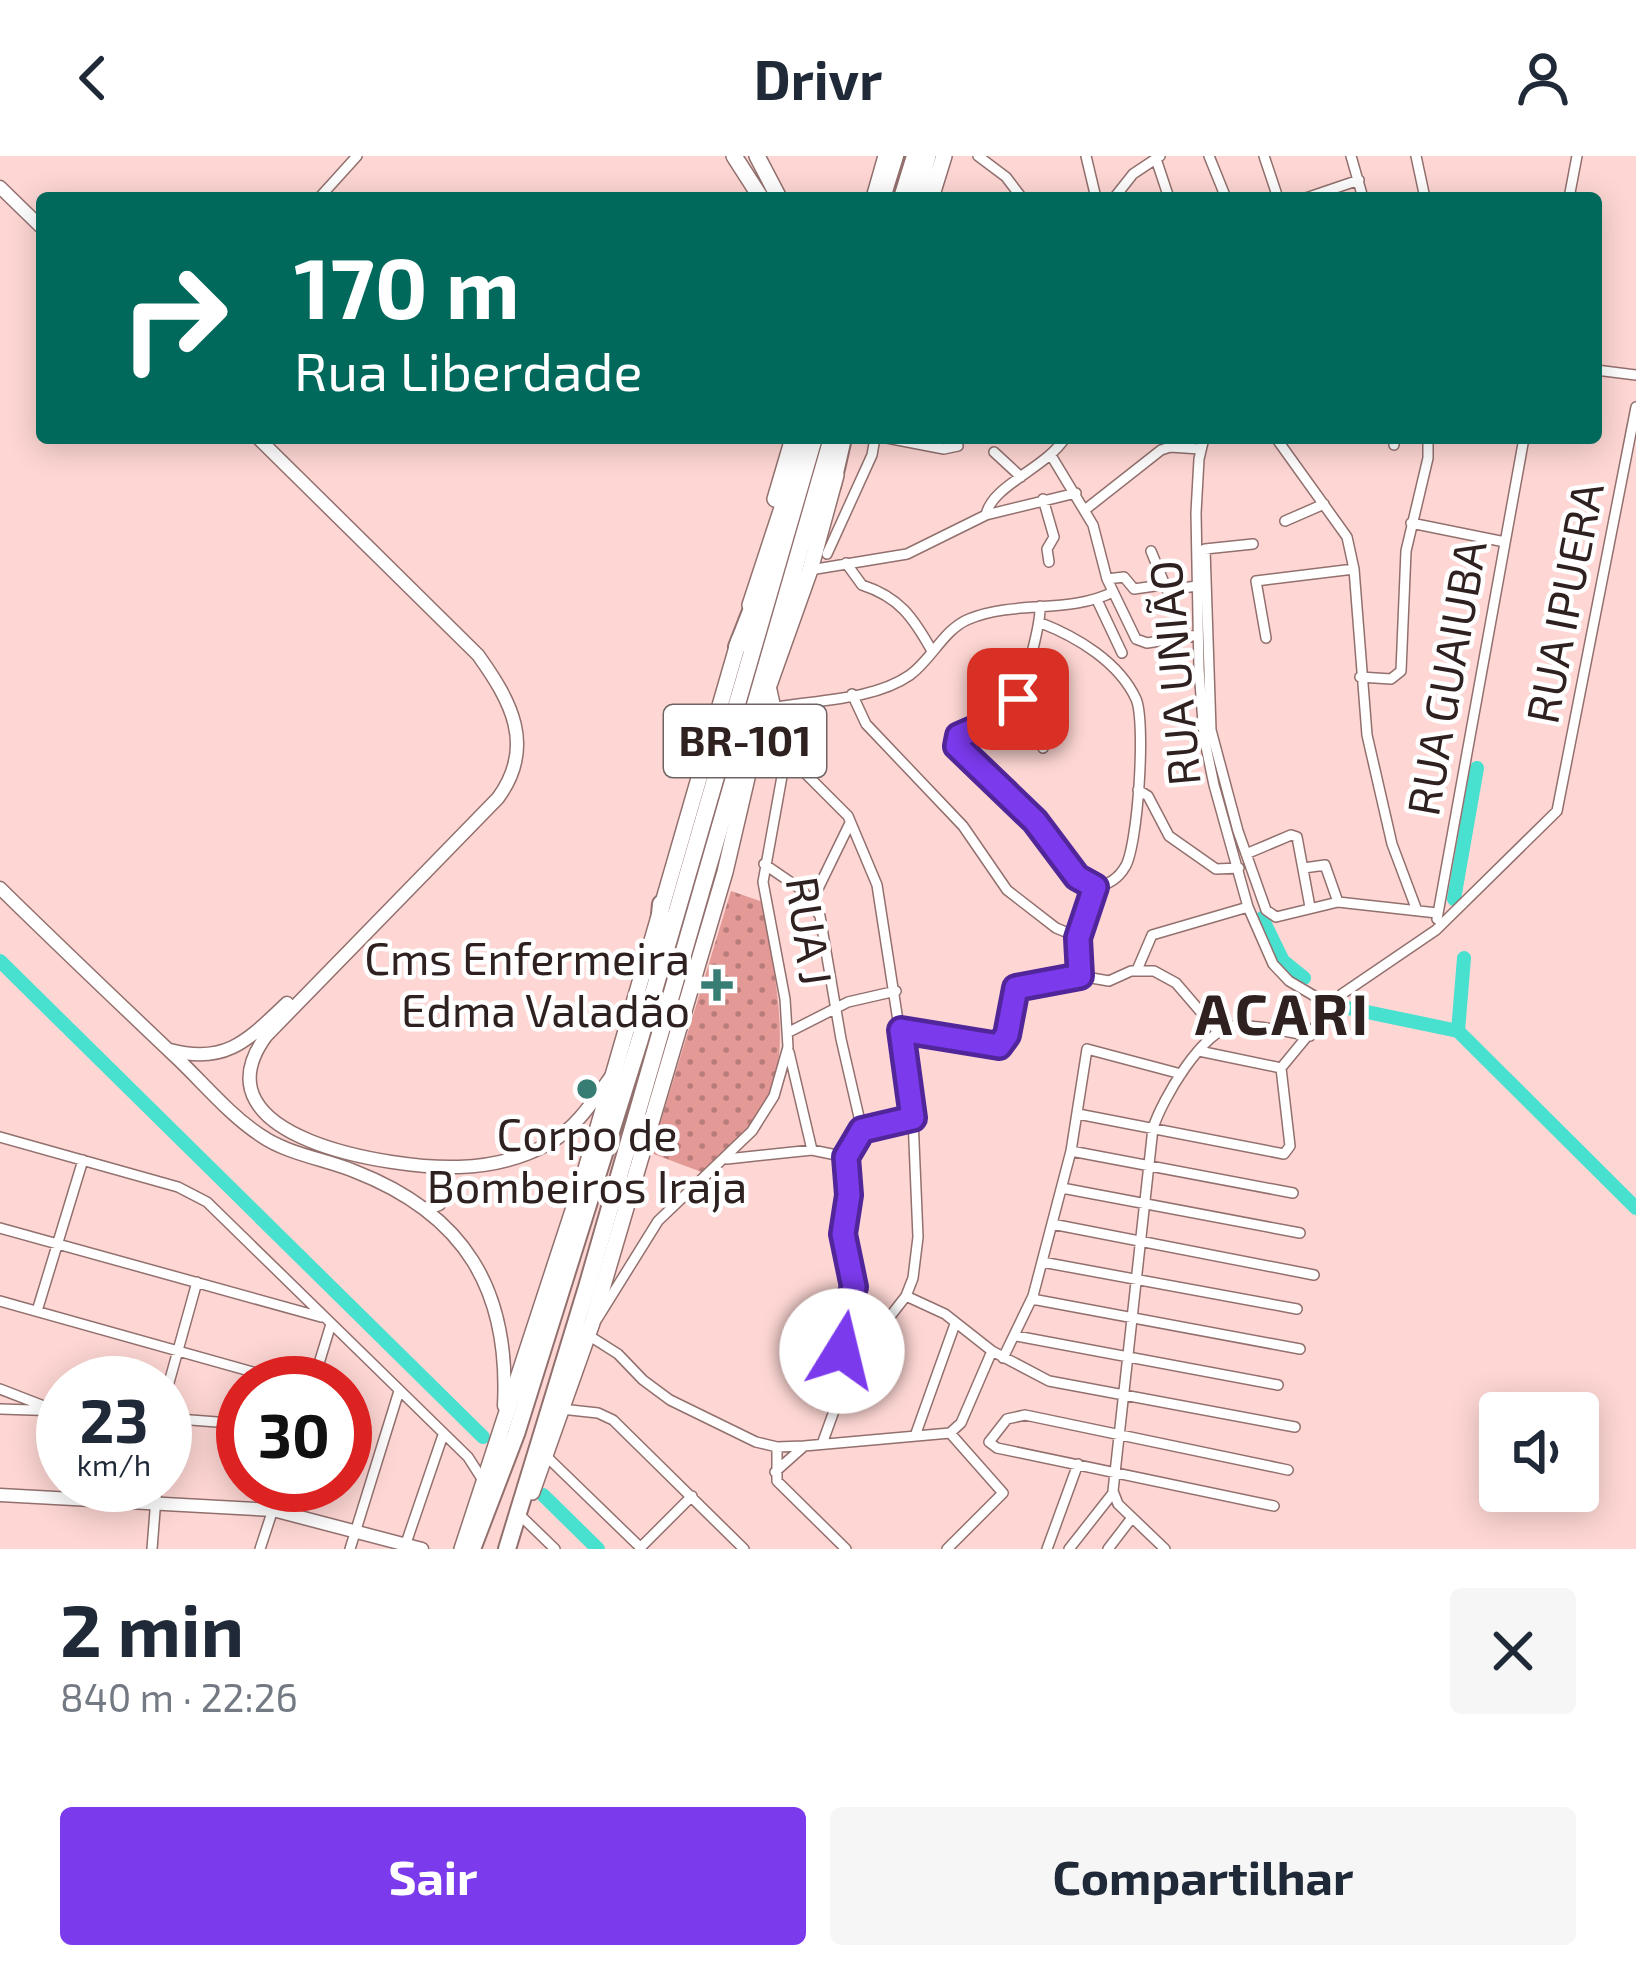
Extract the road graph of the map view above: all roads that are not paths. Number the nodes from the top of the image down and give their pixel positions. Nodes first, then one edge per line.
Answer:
1 (357, 156) edge
2 (734, 156) edge
3 (757, 156) edge
4 (890, 156) edge
5 (915, 156) edge
6 (928, 156) edge
7 (944, 156) edge
8 (978, 156) edge
9 (1086, 156) edge
10 (1209, 156) edge
11 (1264, 156) edge
12 (1351, 156) edge
13 (1416, 156) edge
14 (1577, 156) edge
15 (1158, 157) edge
16 (1359, 180) junction
17 (0, 187) edge
18 (324, 192) edge
19 (757, 192) edge
20 (776, 192) edge
21 (880, 192) edge
22 (904, 192) edge
23 (918, 192) edge
24 (933, 192) edge
25 (1018, 192) edge
26 (1095, 192) edge
27 (1119, 192) edge
28 (1167, 192) edge
29 (1221, 192) edge
30 (1276, 192) edge
31 (1324, 192) edge
32 (1362, 192) edge
33 (1423, 192) edge
34 (1570, 192) edge
35 (36, 222) edge
36 (1602, 371) edge
37 (1636, 375) edge
38 (1636, 407) edge
39 (263, 444) edge
40 (791, 444) edge
41 (807, 444) edge
42 (808, 444) edge
43 (830, 444) edge
44 (844, 444) edge
45 (874, 444) edge
46 (918, 444) edge
47 (1061, 444) edge
48 (1154, 444) edge
49 (1202, 444) edge
50 (1280, 444) edge
51 (1428, 444) edge
52 (1523, 444) edge
53 (958, 446) dead end
54 (994, 452) dead end
55 (1156, 454) junction
56 (1052, 457) junction
57 (1021, 477) junction
58 (832, 486) joint
59 (1076, 493) junction
60 (798, 496) junction
61 (1043, 500) junction
62 (1324, 504) junction
63 (1086, 508) junction
64 (986, 515) junction
65 (1285, 521) dead end
66 (1412, 523) junction
67 (1505, 542) junction
68 (1253, 544) dead end
69 (1150, 551) dead end
70 (831, 556) junction
71 (1049, 562) dead end
72 (1354, 568) junction
73 (1107, 579) junction
74 (1162, 585) junction
75 (1114, 592) junction
76 (1200, 593) junction
77 (753, 596) junction
78 (1097, 600) junction
79 (1040, 607) junction
80 (1041, 623) junction
81 (1198, 635) junction
82 (1266, 638) dead end
83 (932, 651) junction
84 (1121, 653) dead end
85 (734, 656) junction
86 (1205, 669) junction
87 (1360, 677) junction
88 (771, 681) junction
89 (1206, 691) junction
90 (851, 694) junction
91 (1014, 706) junction
92 (776, 707) junction
93 (756, 743) junction
94 (1043, 748) dead end
95 (784, 751) junction
96 (1138, 790) junction
97 (850, 823) junction
98 (1248, 859) junction
99 (764, 864) junction
100 (1238, 868) junction
101 (1304, 868) junction
102 (1095, 887) junction
103 (0, 888) edge
104 (812, 901) junction
105 (1338, 902) junction
106 (661, 904) junction
107 (1310, 907) junction
108 (1248, 908) junction
109 (1416, 908) junction
110 (1437, 913) junction
111 (1436, 930) junction
112 (1078, 938) junction
113 (1137, 970) junction
114 (322, 975) junction
115 (1080, 976) junction
116 (896, 991) junction
117 (836, 1007) junction
118 (1333, 1007) junction
119 (901, 1030) junction
120 (789, 1032) junction
121 (1218, 1032) junction
122 (1310, 1036) junction
123 (788, 1047) junction
124 (169, 1050) junction
125 (1199, 1051) junction
126 (1281, 1068) junction
127 (1181, 1074) junction
128 (612, 1075) junction
129 (617, 1112) junction
130 (1078, 1114) junction
131 (913, 1118) junction
132 (1153, 1128) junction
133 (862, 1130) junction
134 (0, 1137) edge
135 (812, 1150) junction
136 (1071, 1151) junction
137 (846, 1157) junction
138 (726, 1159) junction
139 (83, 1160) junction
140 (402, 1163) junction
141 (1150, 1164) junction
142 (440, 1166) junction
143 (391, 1188) junction
144 (1062, 1188) junction
145 (1293, 1193) dead end
146 (1145, 1204) junction
147 (425, 1209) junction
148 (1052, 1224) junction
149 (0, 1228) edge
150 (1300, 1233) dead end
151 (1142, 1240) junction
152 (57, 1243) junction
153 (1042, 1262) junction
154 (1314, 1275) dead end
155 (1138, 1280) junction
156 (197, 1282) junction
157 (304, 1296) junction
158 (906, 1296) junction
159 (1032, 1299) junction
160 (0, 1301) edge
161 (292, 1309) junction
162 (1297, 1309) dead end
163 (38, 1311) junction
164 (1133, 1318) junction
165 (329, 1321) junction
166 (955, 1324) junction
167 (590, 1329) junction
168 (1016, 1336) junction
169 (1300, 1349) dead end
170 (178, 1350) junction
171 (998, 1354) junction
172 (176, 1356) edge
173 (320, 1356) edge
174 (1128, 1356) junction
175 (216, 1361) edge
176 (1278, 1385) dead end
177 (0, 1389) edge
178 (399, 1391) junction
179 (1125, 1396) junction
180 (838, 1400) junction
181 (36, 1402) edge
182 (0, 1409) edge
183 (561, 1409) junction
184 (36, 1410) edge
185 (503, 1425) junction
186 (1295, 1427) dead end
187 (950, 1433) junction
188 (1118, 1434) junction
189 (442, 1435) junction
190 (915, 1436) junction
191 (989, 1442) junction
192 (822, 1444) junction
193 (804, 1446) junction
194 (777, 1448) junction
195 (494, 1454) junction
196 (545, 1455) junction
197 (468, 1457) junction
198 (973, 1458) junction
199 (1078, 1464) junction
200 (1288, 1470) dead end
201 (775, 1472) junction
202 (1114, 1472) junction
203 (484, 1482) junction
204 (1113, 1493) junction
205 (0, 1495) edge
206 (692, 1496) junction
207 (36, 1497) edge
208 (1274, 1506) dead end
209 (156, 1512) edge
210 (272, 1512) edge
211 (282, 1512) edge
212 (523, 1518) junction
213 (1131, 1519) junction
214 (357, 1529) junction
215 (1152, 1538) junction
216 (405, 1546) edge
217 (642, 1548) edge
218 (152, 1549) edge
219 (260, 1549) edge
220 (350, 1549) edge
221 (422, 1549) edge
222 (462, 1549) edge
223 (472, 1549) edge
224 (510, 1549) edge
225 (555, 1549) edge
226 (744, 1549) edge
227 (846, 1549) edge
228 (947, 1549) edge
229 (1047, 1549) edge
230 (1070, 1549) edge
231 (1108, 1549) edge
232 (1145, 1549) edge
233 (1165, 1549) edge

1 - 18 street
2 - 19 highway
3 - 20 highway
4 - 21 highway
5 - 22 highway
6 - 23 highway
7 - 24 highway
8 - 25 street
9 - 26 street
10 - 29 street
11 - 30 street
12 - 16 street
13 - 33 street
14 - 34 street
15 - 27 street
15 - 28 street
16 - 31 street
16 - 32 street
17 - 35 street
36 - 37 street
38 - 111 street, RUA IPUERA
39 - 114 street
40 - 77 highway
41 - 77 highway
42 - 60 highway, BR-101
43 - 224 highway, BR-101
44 - 58 highway
45 - 70 street
46 - 53 street
47 - 56 street
48 - 55 street
49 - 55 street
49 - 76 street, RUA UNIÃO
50 - 62 street
51 - 66 street
52 - 67 street, RUA GUAIUBA
54 - 57 street
55 - 63 street
56 - 57 street
56 - 59 street
57 - 64 street
58 - 70 highway, BR-101
59 - 61 street
59 - 63 street
60 - 85 highway
60 - 129 highway, BR-101
61 - 64 street
61 - 71 street
62 - 65 street
62 - 72 street
63 - 73 street
64 - 70 street
66 - 67 street
66 - 87 street
67 - 110 street, RUA GUAIUBA
68 - 76 street
69 - 74 street
70 - 83 street
70 - 88 highway, BR-101
72 - 82 street
72 - 87 street
73 - 74 street
73 - 75 street
74 - 76 street
75 - 78 street
75 - 81 street
76 - 81 street, RUA UNIÃO
76 - 86 street
77 - 85 highway
78 - 79 street
78 - 84 street
79 - 80 street
79 - 83 street
80 - 91 street
80 - 96 street
81 - 86 street, RUA UNIÃO
83 - 90 street
85 - 106 highway, BR-101
86 - 89 street
87 - 109 street
88 - 92 street
88 - 93 highway, BR-101
89 - 98 street
89 - 100 street, RUA UNIÃO
90 - 92 street
90 - 112 street
91 - 94 street
91 - 102 street
92 - 95 street
93 - 95 street
93 - 167 highway, BR-101
95 - 97 street
95 - 99 street, RUA J
96 - 100 street
96 - 102 street
97 - 104 street
97 - 116 street
98 - 100 street
98 - 101 street
98 - 107 street
99 - 104 street
99 - 120 street, RUA J
100 - 108 street, RUA UNIÃO
101 - 105 street
101 - 107 street
102 - 112 street
103 - 124 street
104 - 117 street
105 - 107 street
105 - 109 street
106 - 128 highway, BR-101
106 - 129 highway
108 - 113 street
108 - 118 street, RUA UNIÃO
109 - 110 street
110 - 111 street, RUA GUAIUBA
111 - 118 street
112 - 115 street
113 - 115 street
113 - 121 street
114 - 124 street
114 - 140 street
115 - 119 street
116 - 117 street
116 - 119 street
117 - 120 street
117 - 133 street
118 - 122 street
119 - 131 street
120 - 123 street, RUA J
121 - 122 street
121 - 125 street
122 - 126 street
123 - 135 street, RUA J
123 - 138 street, RUA J
124 - 143 street
125 - 126 street
125 - 127 street
126 - 132 street
127 - 130 street
127 - 132 street
128 - 142 street
128 - 185 highway, BR-101
129 - 223 highway, BR-101
130 - 132 street
130 - 136 street
131 - 133 street
131 - 158 street
132 - 141 street
133 - 137 street
134 - 139 street
135 - 137 street
135 - 138 street
136 - 141 street
136 - 144 street
137 - 180 street
138 - 167 street, RUA J
139 - 152 street
139 - 157 street
140 - 142 street
140 - 143 street
141 - 145 street
141 - 146 street
142 - 147 street
143 - 147 street
144 - 146 street
144 - 148 street
146 - 150 street
146 - 151 street
147 - 185 street
148 - 151 street
148 - 153 street
149 - 152 street
151 - 154 street
151 - 155 street
152 - 156 street
152 - 163 street
153 - 155 street
153 - 159 street
155 - 162 street
155 - 164 street
156 - 161 street
156 - 170 street
157 - 161 street
157 - 165 street
158 - 166 street
158 - 180 street
159 - 164 street
159 - 168 street
160 - 163 street
161 - 165 street
163 - 170 street
164 - 169 street
164 - 174 street
165 - 173 street
165 - 178 street
166 - 171 street
166 - 190 street
167 - 183 highway, BR-101
167 - 194 street
168 - 171 street
168 - 174 street
170 - 172 street
170 - 175 street
171 - 179 street
171 - 187 street
174 - 176 street
174 - 179 street
177 - 181 street
178 - 189 street
178 - 214 street
179 - 186 street
179 - 188 street
180 - 192 street
182 - 184 street
183 - 196 highway, BR-101
183 - 206 street
185 - 195 highway, BR-101
187 - 190 street
187 - 198 street
188 - 191 street
188 - 200 street
188 - 202 street
189 - 197 street
189 - 216 street
190 - 192 street
191 - 198 street
191 - 199 street
192 - 193 street
193 - 194 street
193 - 201 street
194 - 201 street
195 - 197 street
195 - 203 highway, BR-101
196 - 212 highway, BR-101
196 - 217 street
197 - 203 street
198 - 228 street
199 - 202 street
199 - 229 street
201 - 227 street
202 - 204 street
202 - 208 street
203 - 222 highway, BR-101
204 - 213 street
204 - 230 street
205 - 207 street
206 - 217 street
206 - 226 street
209 - 218 street
210 - 219 street
211 - 214 street
212 - 224 highway, BR-101
212 - 225 street
213 - 215 street
213 - 231 street
214 - 216 street
214 - 220 street
215 - 232 street
215 - 233 street
216 - 221 street

